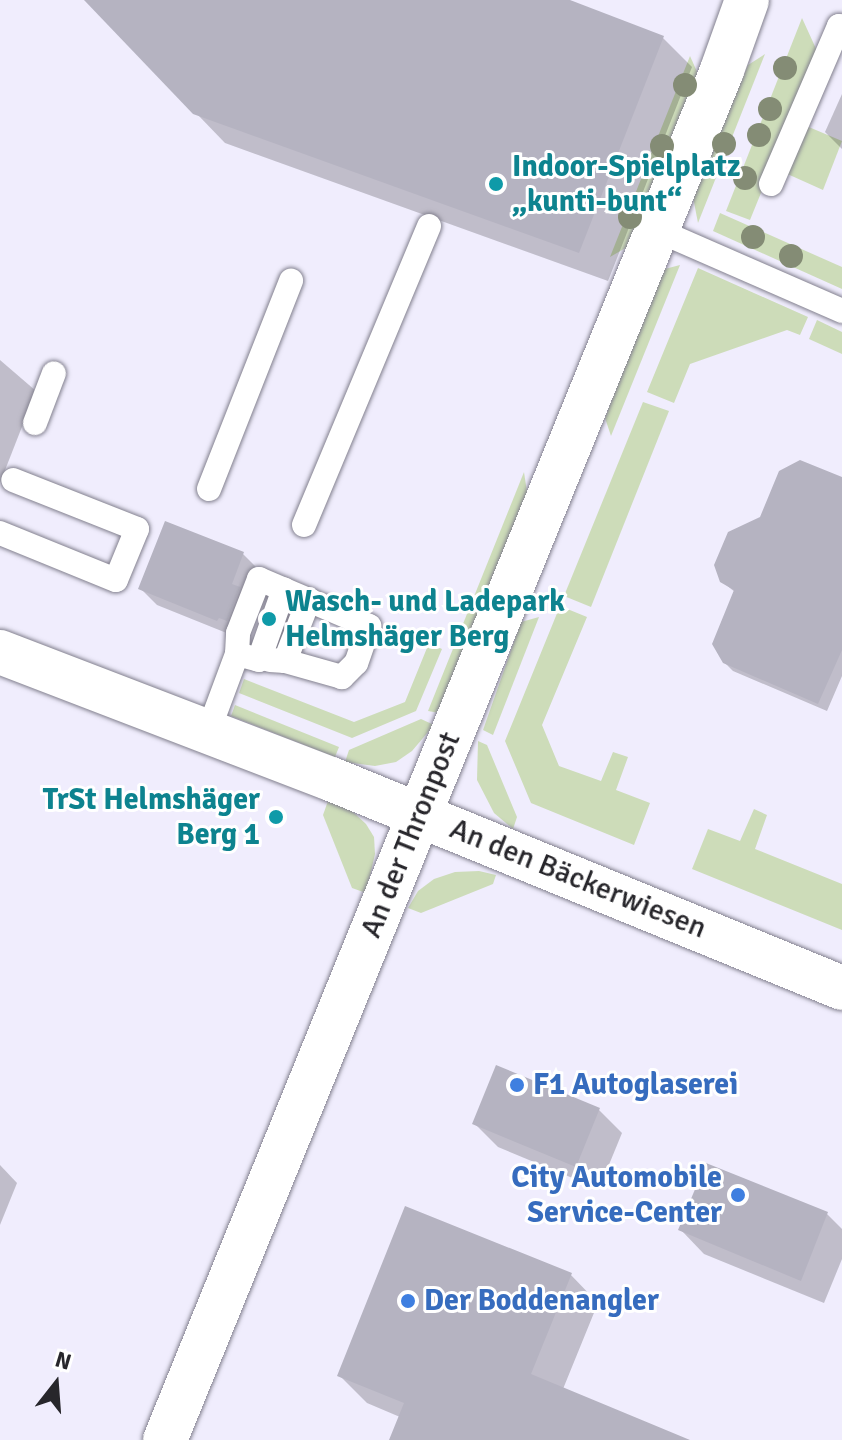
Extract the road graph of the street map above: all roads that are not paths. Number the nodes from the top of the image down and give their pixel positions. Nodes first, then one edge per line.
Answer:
1 (747, 0) edge
2 (842, 27) edge
3 (771, 184) dead end
4 (429, 226) dead end
5 (657, 230) junction
6 (291, 281) dead end
7 (842, 311) edge
8 (54, 373) dead end
9 (35, 423) dead end
10 (13, 480) dead end
11 (209, 489) dead end
12 (304, 525) dead end
13 (0, 533) edge
14 (284, 589) junction
15 (309, 599) junction
16 (0, 652) edge
17 (248, 657) junction
18 (285, 661) junction
19 (208, 732) junction
20 (420, 814) junction
21 (842, 988) edge
22 (165, 1440) edge

1 - 5 street, An der Thronpost
2 - 3 lane
4 - 12 lane
5 - 7 lane
5 - 20 street, An der Thronpost
6 - 11 lane
8 - 9 lane
10 - 13 lane
14 - 15 lane
14 - 17 lane
14 - 17 lane
15 - 18 lane
15 - 18 lane
16 - 19 street, An den Bäckerwiesen
17 - 18 lane
17 - 19 lane
19 - 20 street, An den Bäckerwiesen
20 - 21 street, An den Bäckerwiesen
20 - 22 street, An der Thronpost

